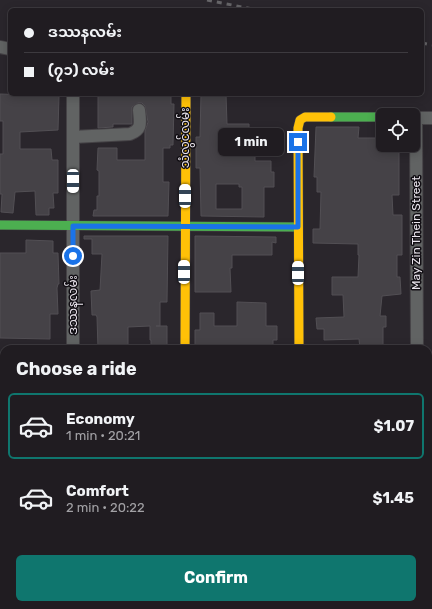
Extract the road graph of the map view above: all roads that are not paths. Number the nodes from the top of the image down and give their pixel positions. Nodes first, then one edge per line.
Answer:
1 (73, 96) edge
2 (186, 96) edge
3 (139, 110) dead end
4 (376, 118) edge
5 (420, 118) edge
6 (432, 118) edge
7 (73, 137) junction
8 (414, 152) edge
9 (0, 225) edge
10 (73, 226) junction
11 (184, 226) junction
12 (298, 227) junction
13 (73, 345) edge
14 (184, 345) edge
15 (299, 345) edge
16 (416, 345) edge

1 - 7 street, ဒဿနလမ်း
2 - 11 street, သံလွင်လမ်း
3 - 7 street
4 - 12 street
5 - 6 street
7 - 10 street, ဒဿနလမ်း
8 - 16 street, May Zin Thein Street
9 - 10 street
10 - 11 street
10 - 13 street, ဒဿနလမ်း
11 - 12 street
11 - 14 street, သံလွင်လမ်း
12 - 15 street

